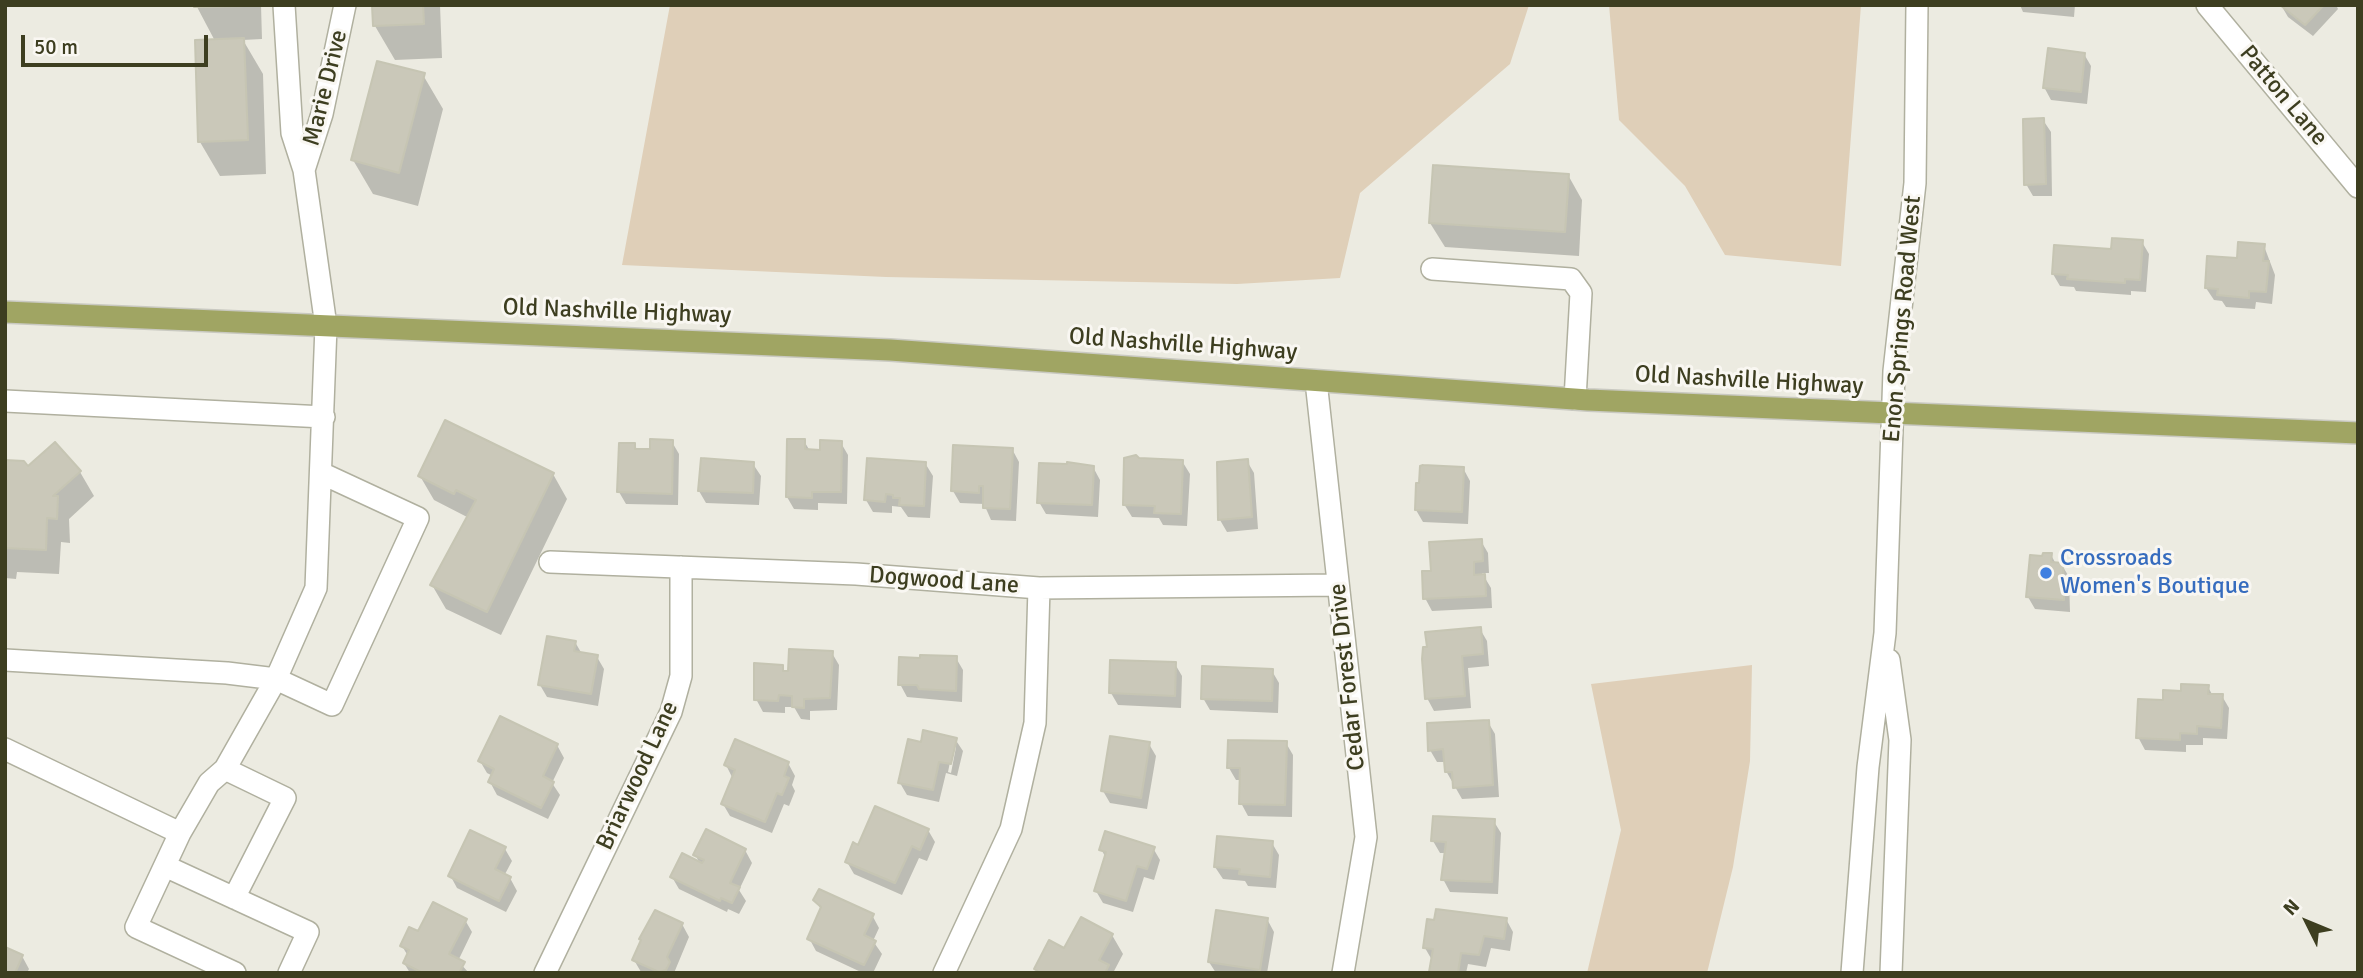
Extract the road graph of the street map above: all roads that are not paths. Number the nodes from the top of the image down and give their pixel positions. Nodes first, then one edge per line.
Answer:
1 (285, 5) edge
2 (345, 5) edge
3 (1917, 5) edge
4 (2207, 5) edge
5 (304, 170) junction
6 (2358, 187) edge
7 (1432, 269) dead end
8 (5, 312) edge
9 (326, 326) junction
10 (1315, 381) junction
11 (1575, 399) junction
12 (5, 401) edge
13 (1892, 414) junction
14 (324, 417) junction
15 (2358, 433) edge
16 (321, 473) junction
17 (550, 562) dead end
18 (681, 567) junction
19 (1338, 585) junction
20 (1039, 588) junction
21 (1885, 633) junction
22 (5, 660) edge
23 (276, 680) junction
24 (5, 749) edge
25 (225, 769) junction
26 (180, 833) junction
27 (165, 866) junction
28 (234, 898) junction
29 (235, 973) edge
30 (289, 973) edge
31 (545, 973) edge
32 (944, 973) edge
33 (1343, 973) edge
34 (1852, 973) edge
35 (1891, 973) edge

1 - 5 street, Marie Drive
2 - 5 street, Marie Drive
3 - 13 street, Enon Springs Road West
4 - 6 street, Patton Lane
5 - 9 street, Marie Drive
7 - 11 street
8 - 9 main road, Old Nashville Highway
9 - 10 main road, Old Nashville Highway
9 - 14 street, Marie Drive
10 - 11 main road, Old Nashville Highway
10 - 19 street, Cedar Forest Drive
11 - 13 main road, Old Nashville Highway
12 - 14 street
13 - 15 main road, Old Nashville Highway
13 - 21 street, Enon Springs Road West
14 - 16 street, Marie Drive
16 - 23 street, Marie Drive
16 - 23 street
17 - 18 street, Dogwood Lane
18 - 20 street, Dogwood Lane
18 - 31 street, Briarwood Lane
19 - 20 street, Dogwood Lane
19 - 33 street, Cedar Forest Drive
20 - 32 street
21 - 34 street, Enon Springs Road West
21 - 35 street, Enon Springs Road West
22 - 23 street
23 - 25 street, Marie Drive
24 - 26 street
25 - 26 street, Marie Drive
25 - 28 street
26 - 27 street, Marie Drive
27 - 28 street
27 - 29 street, Marie Drive
28 - 30 street

